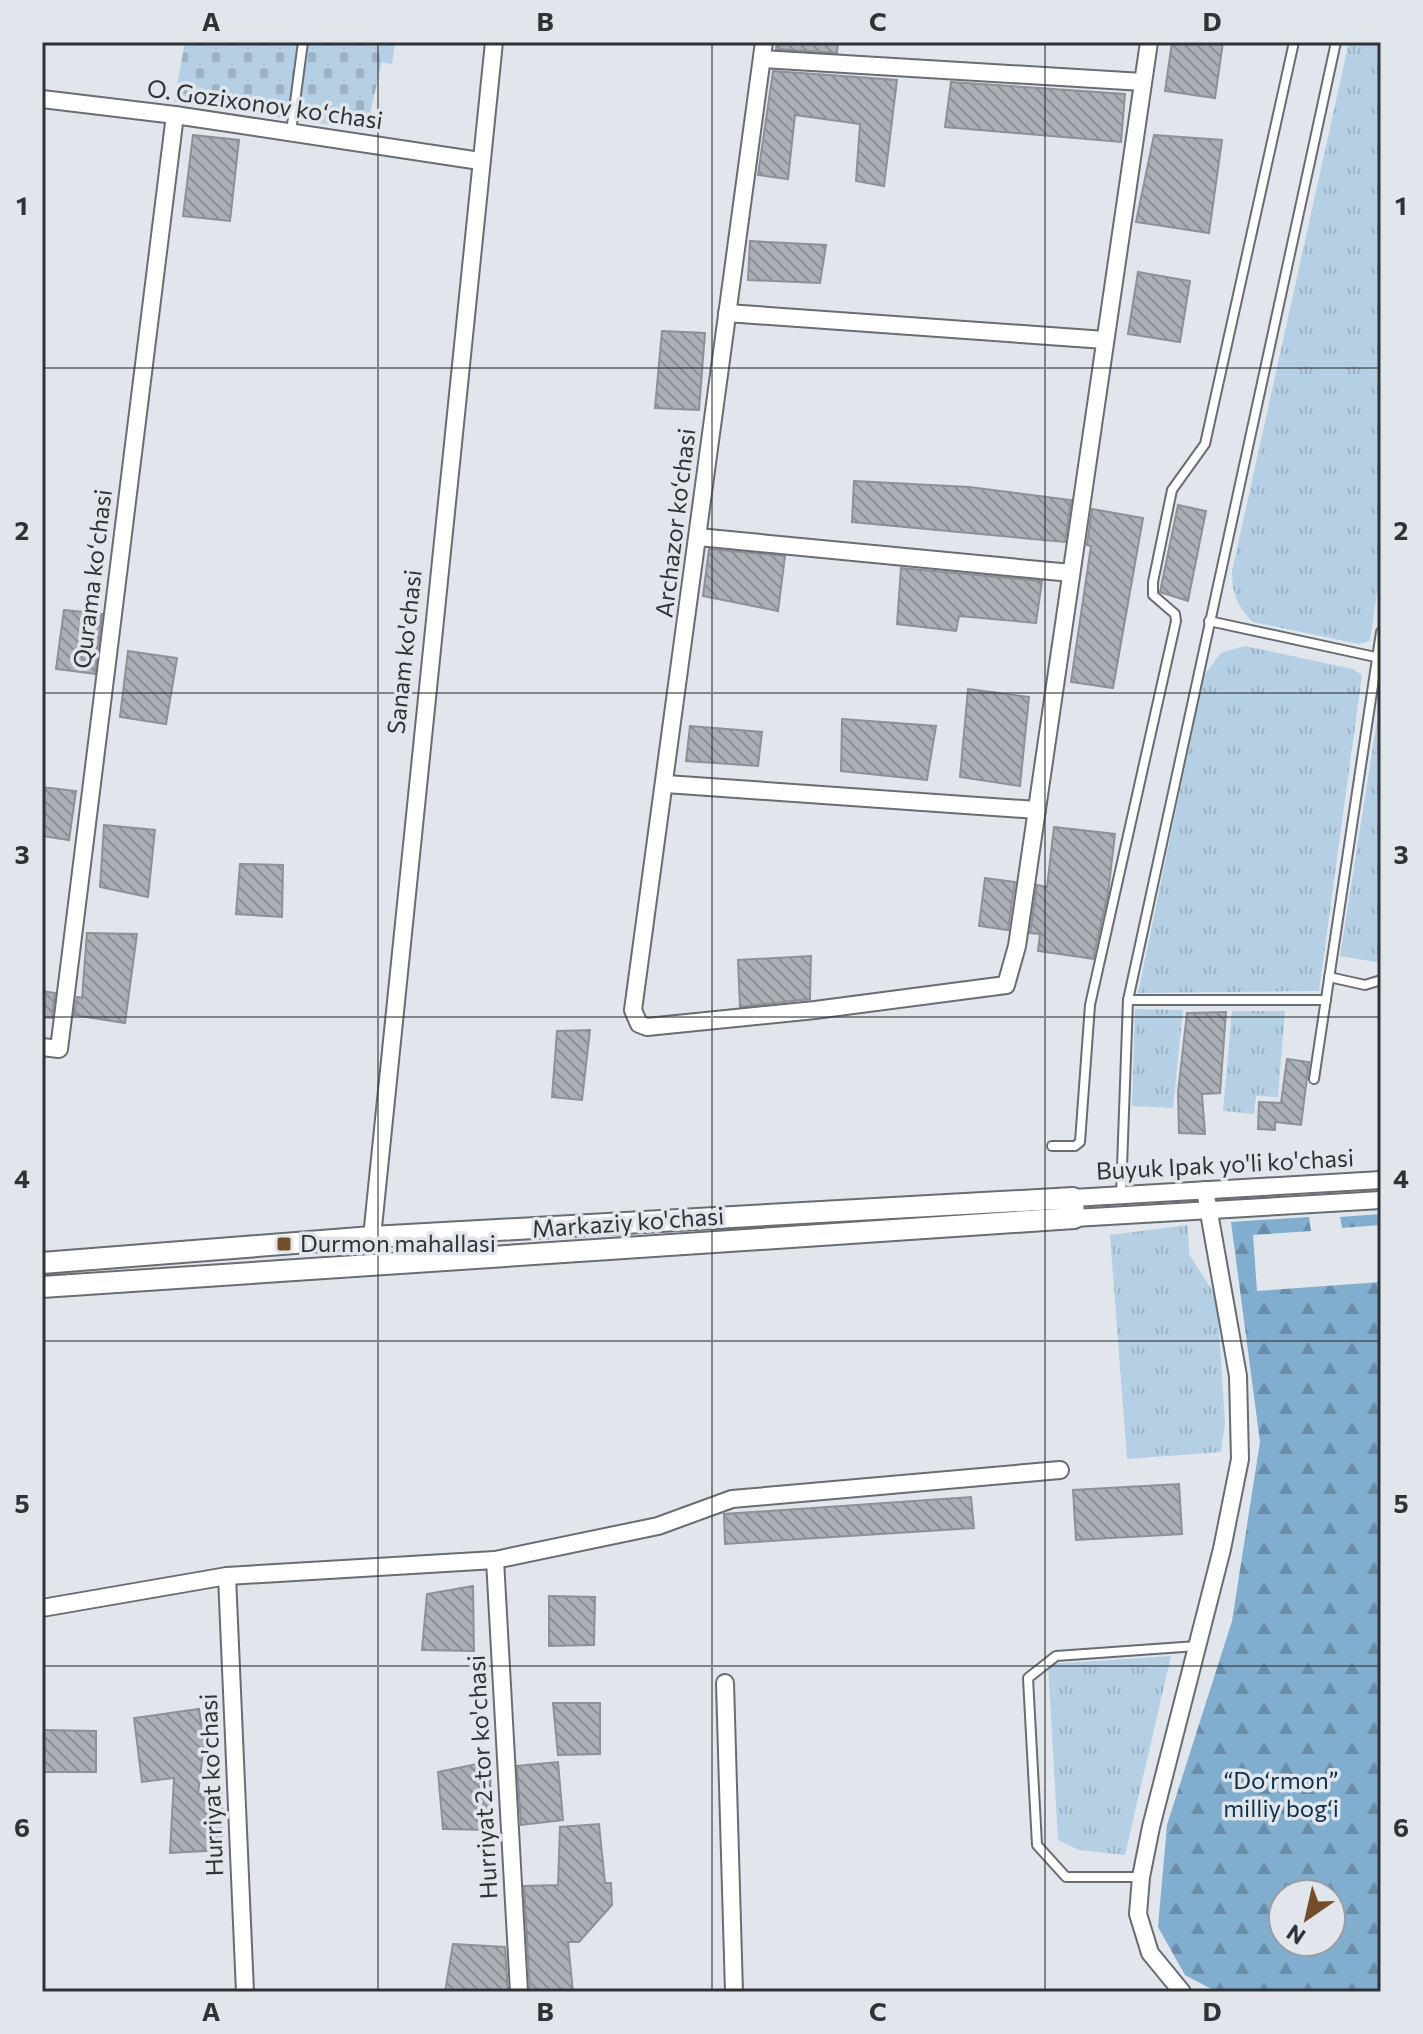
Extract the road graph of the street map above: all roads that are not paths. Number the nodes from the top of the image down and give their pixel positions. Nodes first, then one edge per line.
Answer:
1 (303, 42) edge
2 (494, 42) edge
3 (1149, 42) edge
4 (1294, 42) edge
5 (1336, 42) edge
6 (763, 51) edge
7 (1143, 82) junction
8 (42, 99) edge
9 (175, 115) junction
10 (291, 132) junction
11 (480, 161) junction
12 (727, 313) junction
13 (1105, 340) junction
14 (698, 537) junction
15 (1071, 573) junction
16 (1209, 621) junction
17 (1381, 632) edge
18 (1379, 658) edge
19 (666, 784) junction
20 (1037, 810) junction
21 (1329, 977) junction
22 (1381, 980) edge
23 (1128, 1000) junction
24 (1326, 1000) junction
25 (50, 1048) edge
26 (1314, 1079) dead end
27 (1052, 1146) dead end
28 (1381, 1180) edge
29 (1205, 1190) junction
30 (1121, 1195) junction
31 (1381, 1200) edge
32 (1074, 1208) junction
33 (1208, 1210) junction
34 (600, 1224) junction
35 (372, 1237) junction
36 (600, 1251) junction
37 (42, 1263) edge
38 (372, 1267) junction
39 (42, 1287) edge
40 (1060, 1470) dead end
41 (495, 1560) junction
42 (227, 1576) junction
43 (42, 1608) edge
44 (1197, 1646) junction
45 (725, 1683) dead end
46 (1141, 1877) junction
47 (245, 1992) edge
48 (519, 1992) edge
49 (734, 1992) edge
50 (1182, 1992) edge

1 - 10 lane
2 - 11 street, Sanam ko'chasi
3 - 7 street
4 - 27 lane
5 - 16 lane
6 - 7 street
6 - 12 street, Archazor ko‘chasi
7 - 13 street
8 - 9 street, O. Gozixonov koʻchasi
9 - 10 street, O. Gozixonov koʻchasi
9 - 25 street, Qurama koʻchasi
10 - 11 street, O. Gozixonov koʻchasi
11 - 35 street, Sanam ko'chasi
12 - 13 street
12 - 14 street, Archazor ko‘chasi
13 - 15 street
14 - 15 street
14 - 19 street, Archazor ko‘chasi
15 - 20 street
16 - 18 lane
16 - 23 lane
17 - 18 lane
18 - 21 lane
19 - 20 street
19 - 20 street, Archazor ko‘chasi
21 - 22 lane
21 - 24 lane
23 - 24 lane
23 - 30 lane
24 - 26 lane
28 - 29 street, Buyuk Ipak yo'li ko'chasi
29 - 30 street, Buyuk Ipak yo'li ko'chasi
29 - 33 street
30 - 32 street, Buyuk Ipak yo'li ko'chasi
31 - 33 street, Buyuk Ipak yo'li ko'chasi
32 - 33 street, Buyuk Ipak yo'li ko'chasi
32 - 34 street, Markaziy ko'chasi
32 - 36 street, Markaziy ko'chasi
33 - 44 street
34 - 35 street, Markaziy ko'chasi
34 - 36 street
35 - 37 street, Markaziy ko'chasi
35 - 38 street, Sanam ko'chasi
36 - 38 street, Markaziy ko'chasi
38 - 39 street, Markaziy ko'chasi
40 - 41 street
41 - 42 street
41 - 48 street, Hurriyat 2-tor ko'chasi
42 - 43 street
42 - 47 street, Hurriyat ko'chasi
44 - 46 street
44 - 46 lane
45 - 49 street
46 - 50 street

